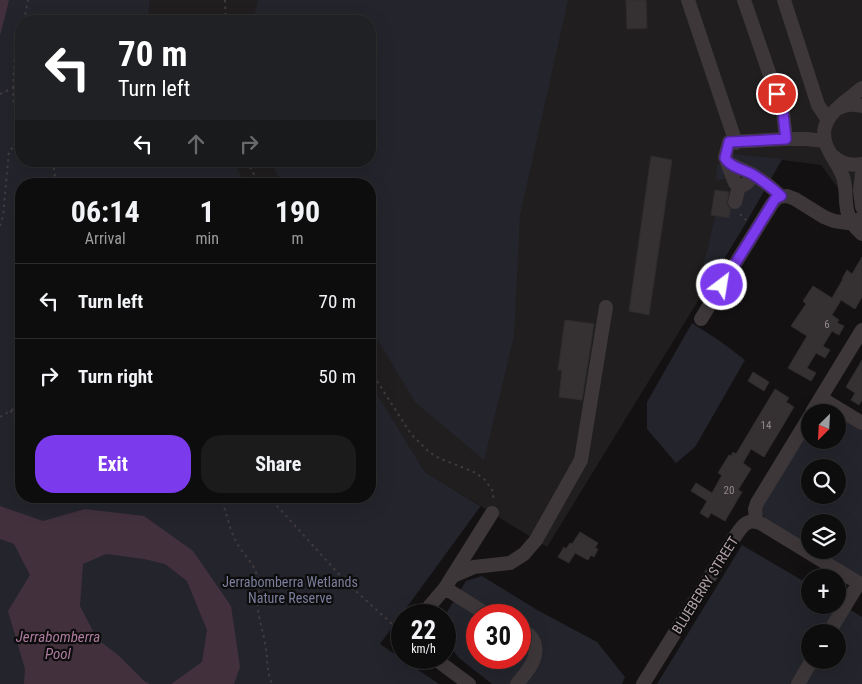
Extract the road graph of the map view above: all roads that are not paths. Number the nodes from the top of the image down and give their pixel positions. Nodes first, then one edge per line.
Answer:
1 (688, 0) edge
2 (744, 0) edge
3 (784, 0) edge
4 (862, 88) edge
5 (862, 106) edge
6 (838, 108) junction
7 (828, 120) junction
8 (786, 139) junction
9 (728, 142) junction
10 (827, 147) junction
11 (728, 163) junction
12 (862, 164) edge
13 (752, 174) junction
14 (862, 174) edge
15 (739, 186) junction
16 (781, 196) junction
17 (735, 206) road end
18 (862, 207) edge
19 (857, 220) edge
20 (862, 234) edge
21 (606, 307) dead end
22 (701, 319) dead end
23 (862, 330) edge
24 (821, 398) junction
25 (817, 404) edge
26 (862, 423) edge
27 (801, 430) edge
28 (492, 513) road end
29 (756, 522) junction
30 (449, 582) junction
31 (861, 584) edge
32 (431, 604) edge
33 (475, 604) edge
34 (834, 624) edge
35 (531, 636) edge
36 (531, 665) edge
37 (449, 669) edge
38 (528, 669) edge
39 (807, 669) edge
40 (469, 684) edge
41 (517, 684) edge
42 (643, 684) edge
43 (798, 684) edge

1 - 9 street
2 - 8 street
3 - 7 street
4 - 6 street
5 - 6 street
6 - 7 street
7 - 10 street
8 - 9 street
8 - 10 street
9 - 11 street
10 - 12 street
10 - 19 street
11 - 13 street
11 - 15 street
13 - 15 street
13 - 16 street
14 - 18 street
15 - 17 street
16 - 19 street
16 - 22 street
19 - 20 street
21 - 30 street
23 - 24 street
24 - 25 street
24 - 26 street
27 - 29 street
28 - 30 street
29 - 31 street
29 - 42 street, BLUEBERRY STREET
30 - 32 street
30 - 33 street
31 - 34 street
35 - 36 street
37 - 40 street
38 - 41 street
39 - 43 street

